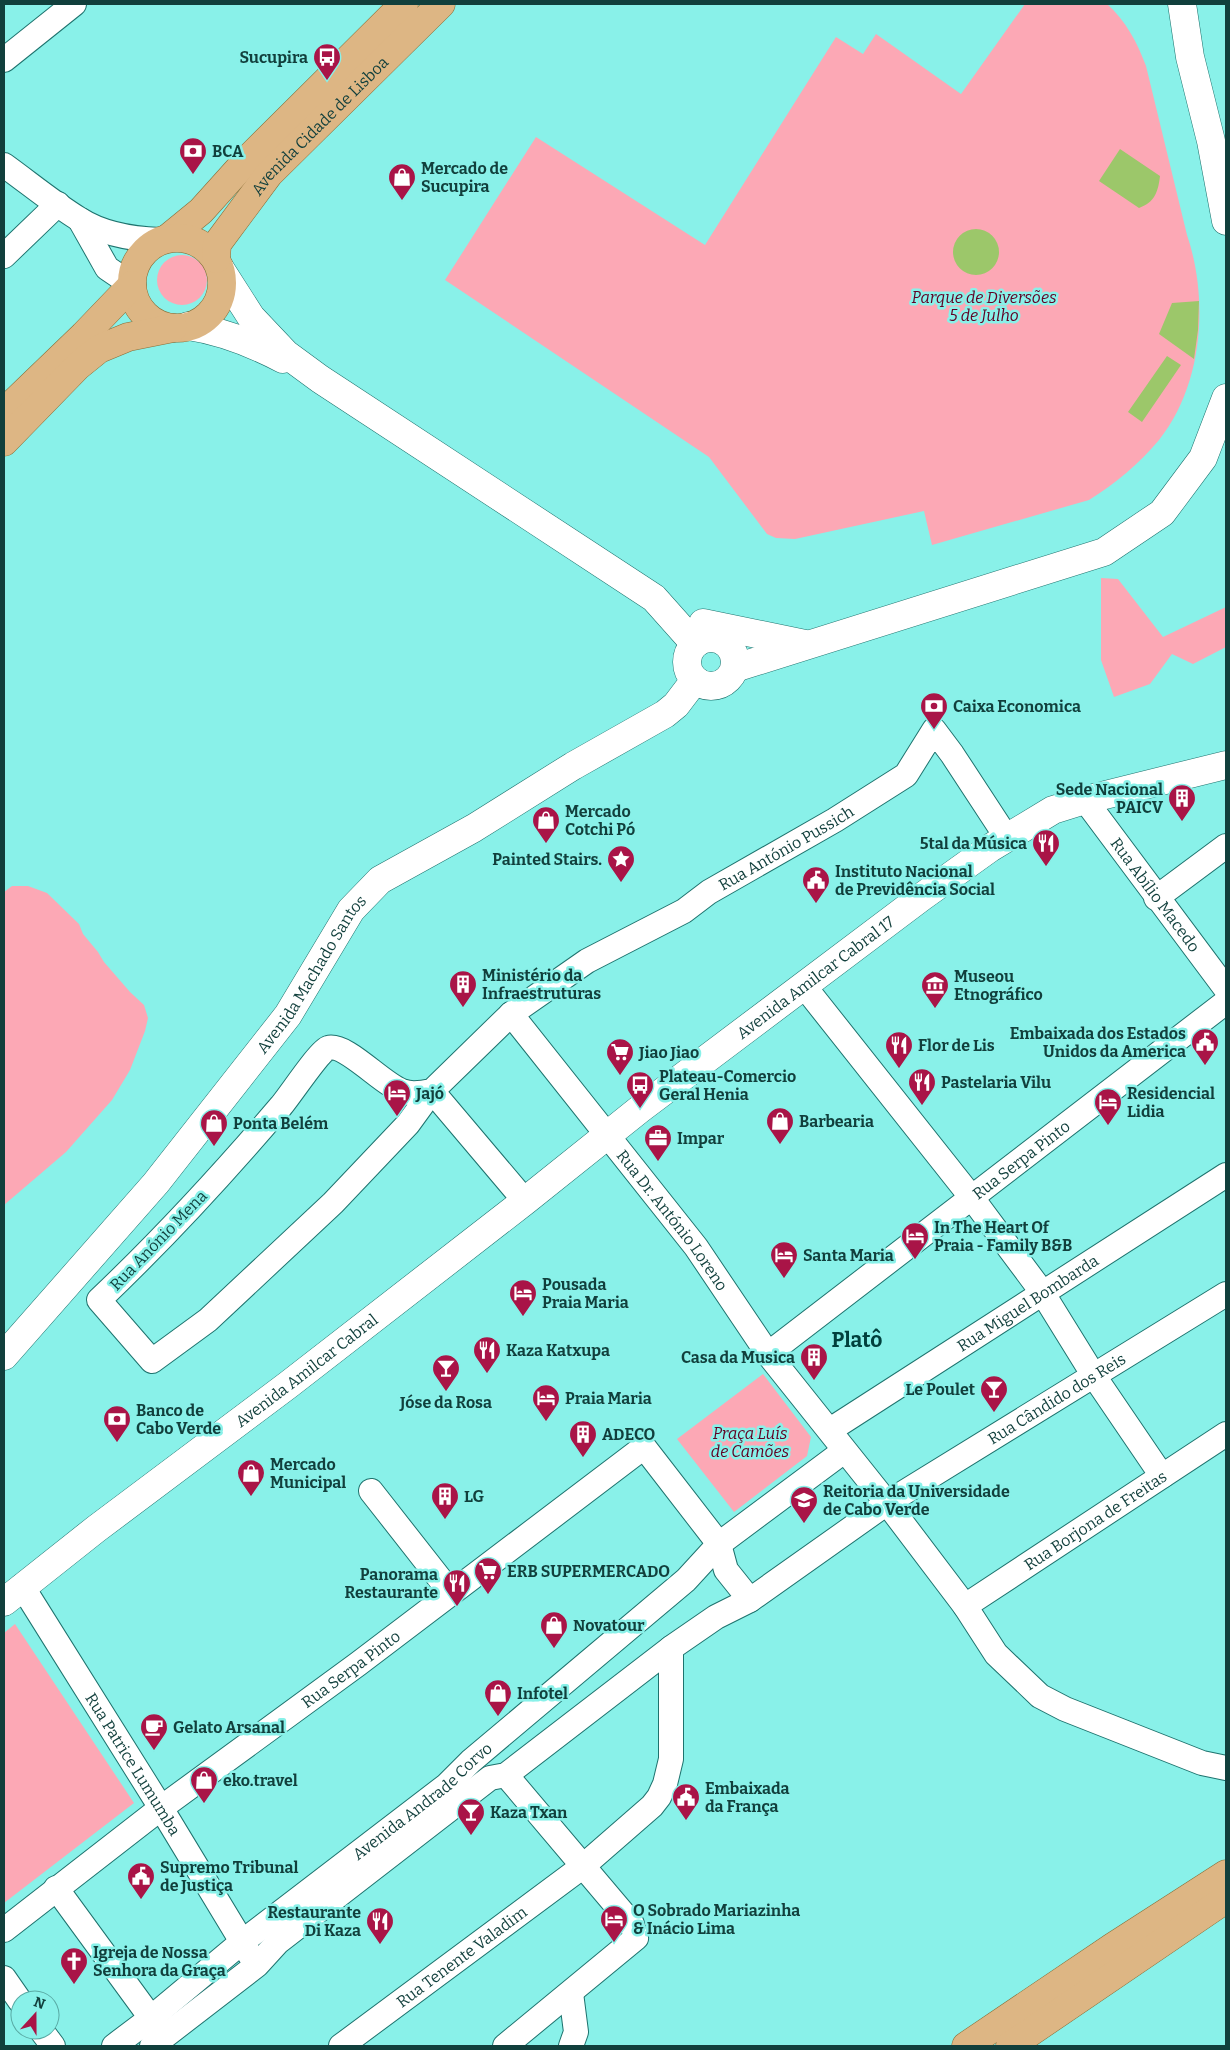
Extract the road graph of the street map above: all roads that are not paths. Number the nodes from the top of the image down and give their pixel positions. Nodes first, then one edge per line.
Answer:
1 (74, 4) edge
2 (404, 4) edge
3 (441, 4) edge
4 (1182, 4) edge
5 (4, 60) edge
6 (4, 165) edge
7 (58, 204) junction
8 (80, 220) junction
9 (1226, 221) edge
10 (164, 239) junction
11 (4, 256) edge
12 (218, 264) junction
13 (132, 284) junction
14 (181, 327) junction
15 (320, 379) junction
16 (1226, 398) edge
17 (4, 412) edge
18 (4, 442) edge
19 (668, 613) junction
20 (695, 644) junction
21 (809, 645) junction
22 (734, 668) junction
23 (695, 680) junction
24 (1226, 764) edge
25 (1084, 800) junction
26 (1007, 838) junction
27 (1226, 846) edge
28 (1156, 898) junction
29 (804, 986) junction
30 (1226, 989) edge
31 (1226, 1002) edge
32 (511, 1014) junction
33 (432, 1091) junction
34 (608, 1134) junction
35 (1226, 1175) edge
36 (972, 1198) junction
37 (525, 1201) junction
38 (1042, 1292) junction
39 (1226, 1294) edge
40 (768, 1354) junction
41 (4, 1356) edge
42 (1094, 1376) junction
43 (830, 1430) junction
44 (1226, 1434) edge
45 (844, 1451) junction
46 (1162, 1476) junction
47 (371, 1491) dead end
48 (887, 1503) junction
49 (719, 1544) junction
50 (451, 1593) junction
51 (13, 1594) edge
52 (750, 1600) junction
53 (965, 1606) junction
54 (671, 1648) junction
55 (1226, 1768) edge
56 (506, 1775) junction
57 (161, 1808) junction
58 (582, 1867) junction
59 (1226, 1874) edge
60 (56, 1888) junction
61 (1226, 1899) edge
62 (4, 1930) edge
63 (242, 1942) junction
64 (256, 1965) junction
65 (4, 1978) edge
66 (12, 1990) edge
67 (571, 1993) junction
68 (151, 2018) junction
69 (154, 2044) edge
70 (114, 2046) edge
71 (341, 2046) edge
72 (505, 2046) edge
73 (571, 2046) edge
74 (966, 2046) edge
75 (1010, 2046) edge

1 - 5 street
2 - 10 main road, Avenida Cidade de Lisboa
3 - 12 main road, Avenida Cidade de Lisboa
4 - 9 street
6 - 7 street
7 - 8 street
7 - 11 street
8 - 10 street
8 - 13 street
10 - 12 main road
10 - 13 main road
12 - 14 main road
12 - 15 street
13 - 14 main road
13 - 17 main road
14 - 15 street
14 - 18 main road
15 - 19 street
16 - 21 street
19 - 20 street
19 - 21 street
20 - 22 street
20 - 23 street
21 - 22 street
22 - 23 street
23 - 41 street, Avenida Machado Santos
24 - 25 street, Avenida Amilcar Cabral 17
25 - 26 street, Avenida Amilcar Cabral 17
25 - 28 street, Rua Abílio Macedo
26 - 29 street, Avenida Amilcar Cabral 17
26 - 32 street, Rua António Pussich
27 - 28 street
28 - 30 street, Rua Abílio Macedo
29 - 34 street, Avenida Amilcar Cabral 17
29 - 36 street
31 - 36 street, Rua Serpa Pinto
32 - 33 street, Rua Anónio Mena
32 - 34 street, Rua Dr. António Loreno
33 - 33 street, Rua Anónio Mena
33 - 37 street
34 - 37 street, Avenida Amilcar Cabral
34 - 40 street, Rua Dr. António Loreno
35 - 38 street, Rua Miguel Bombarda
36 - 38 street
36 - 40 street, Rua Serpa Pinto
37 - 51 street, Avenida Amilcar Cabral
38 - 42 street
38 - 43 street, Rua Miguel Bombarda
39 - 42 street, Rua Cândido dos Reis
40 - 43 street, Rua Dr. António Loreno
42 - 46 street
42 - 48 street, Rua Cândido dos Reis
43 - 45 street, Rua Dr. António Loreno
44 - 46 street, Rua Borjona de Freitas
45 - 48 street
45 - 49 street, Avenida Andrade Corvo
46 - 53 street, Rua Borjona de Freitas
47 - 50 street
48 - 52 street, Rua Cândido dos Reis
48 - 53 street
49 - 50 street, Rua Serpa Pinto
49 - 52 street
49 - 63 street, Avenida Andrade Corvo
50 - 57 street, Rua Serpa Pinto
51 - 57 street, Rua Patrice Lumumba
52 - 54 street, Avenida Andrade Corvo
53 - 55 street
54 - 56 street, Avenida Andrade Corvo
54 - 58 street, Rua Tenente Valadim
56 - 58 street
56 - 64 street, Avenida Andrade Corvo
57 - 60 street, Rua Serpa Pinto
57 - 63 street, Rua Patrice Lumumba
58 - 67 street
58 - 71 street, Rua Tenente Valadim
59 - 74 main road
60 - 62 street, Rua Serpa Pinto
60 - 68 street
61 - 75 main road
63 - 64 street, Rua Patrice Lumumba
63 - 68 street, Avenida Andrade Corvo
64 - 69 street, Avenida Andrade Corvo
65 - 66 street
67 - 72 street
67 - 73 street
68 - 69 street
68 - 70 street, Avenida Andrade Corvo

